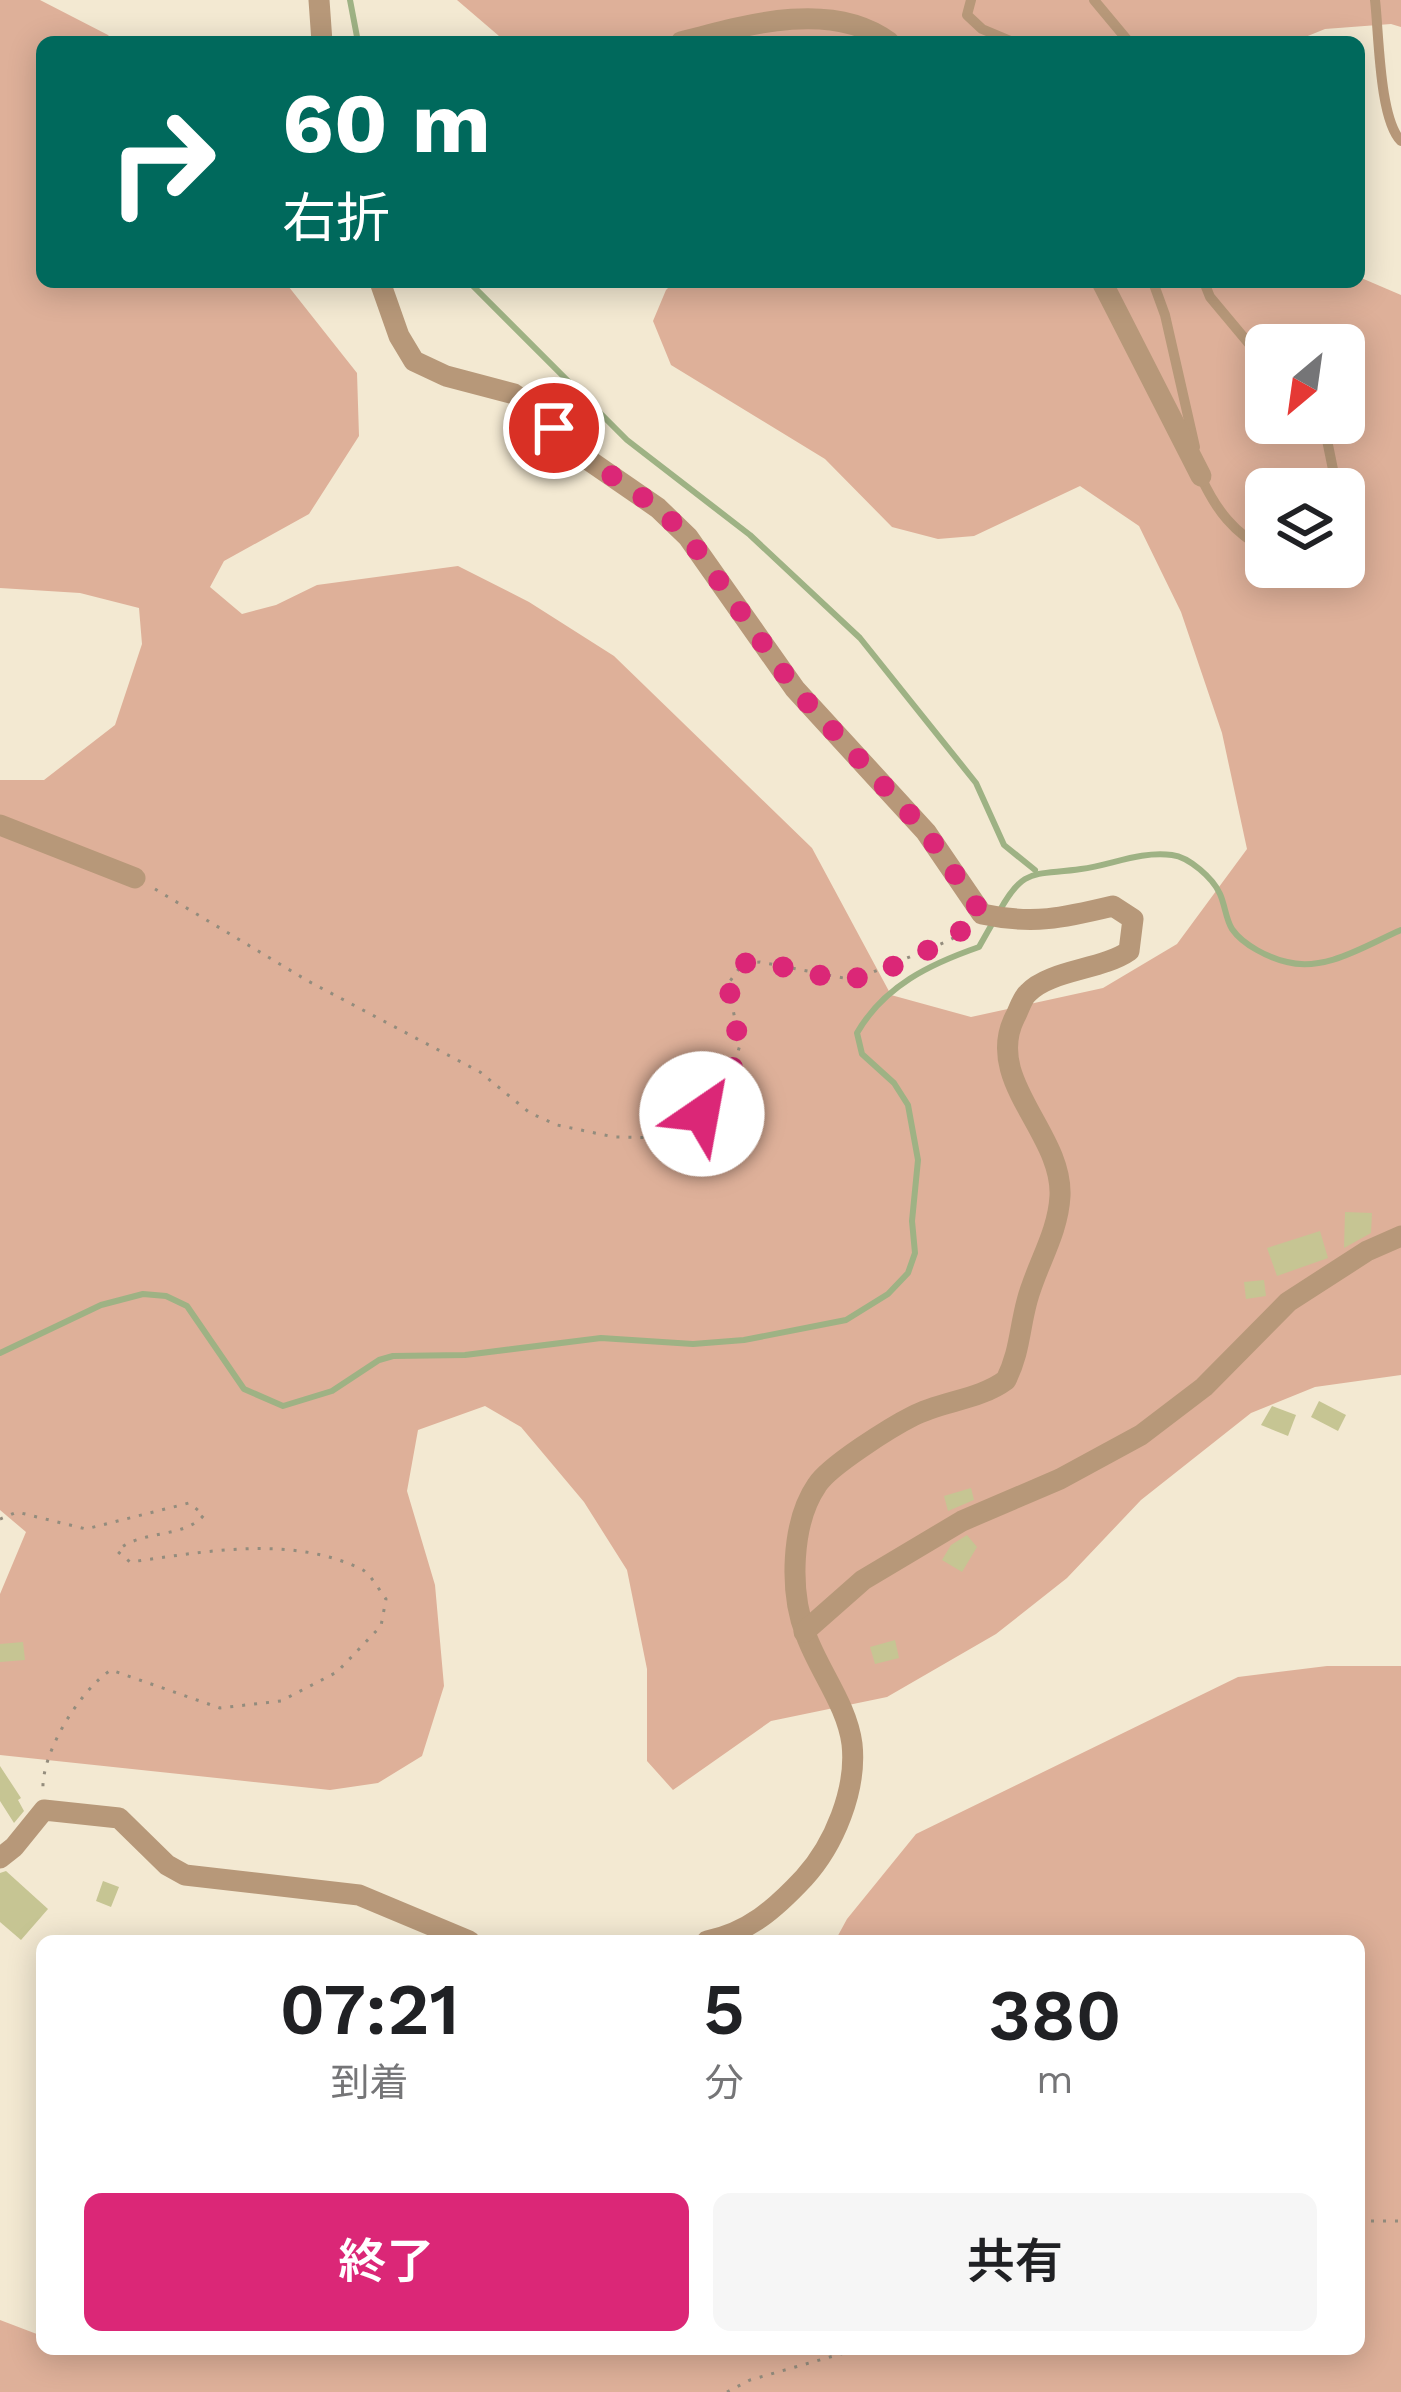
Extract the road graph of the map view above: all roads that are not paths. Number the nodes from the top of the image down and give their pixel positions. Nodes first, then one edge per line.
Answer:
1 (319, 0) edge
2 (971, 0) edge
3 (1094, 0) edge
4 (1376, 0) edge
5 (322, 36) edge
6 (703, 36) edge
7 (882, 36) edge
8 (999, 36) edge
9 (1124, 36) edge
10 (1401, 141) edge
11 (382, 288) edge
12 (1105, 288) edge
13 (1156, 288) edge
14 (1207, 288) edge
15 (1245, 338) edge
16 (1201, 476) junction
17 (1245, 536) edge
18 (0, 825) edge
19 (135, 878) road end
20 (1401, 1236) edge
21 (804, 1632) junction
22 (0, 1858) edge
23 (455, 1935) edge
24 (726, 1935) edge

1 - 5 street
2 - 8 lane
3 - 9 lane
4 - 10 lane
6 - 7 street
11 - 21 street
12 - 16 street
13 - 16 lane
14 - 15 lane
16 - 17 lane
18 - 19 street
20 - 21 street
21 - 24 street
22 - 23 street

